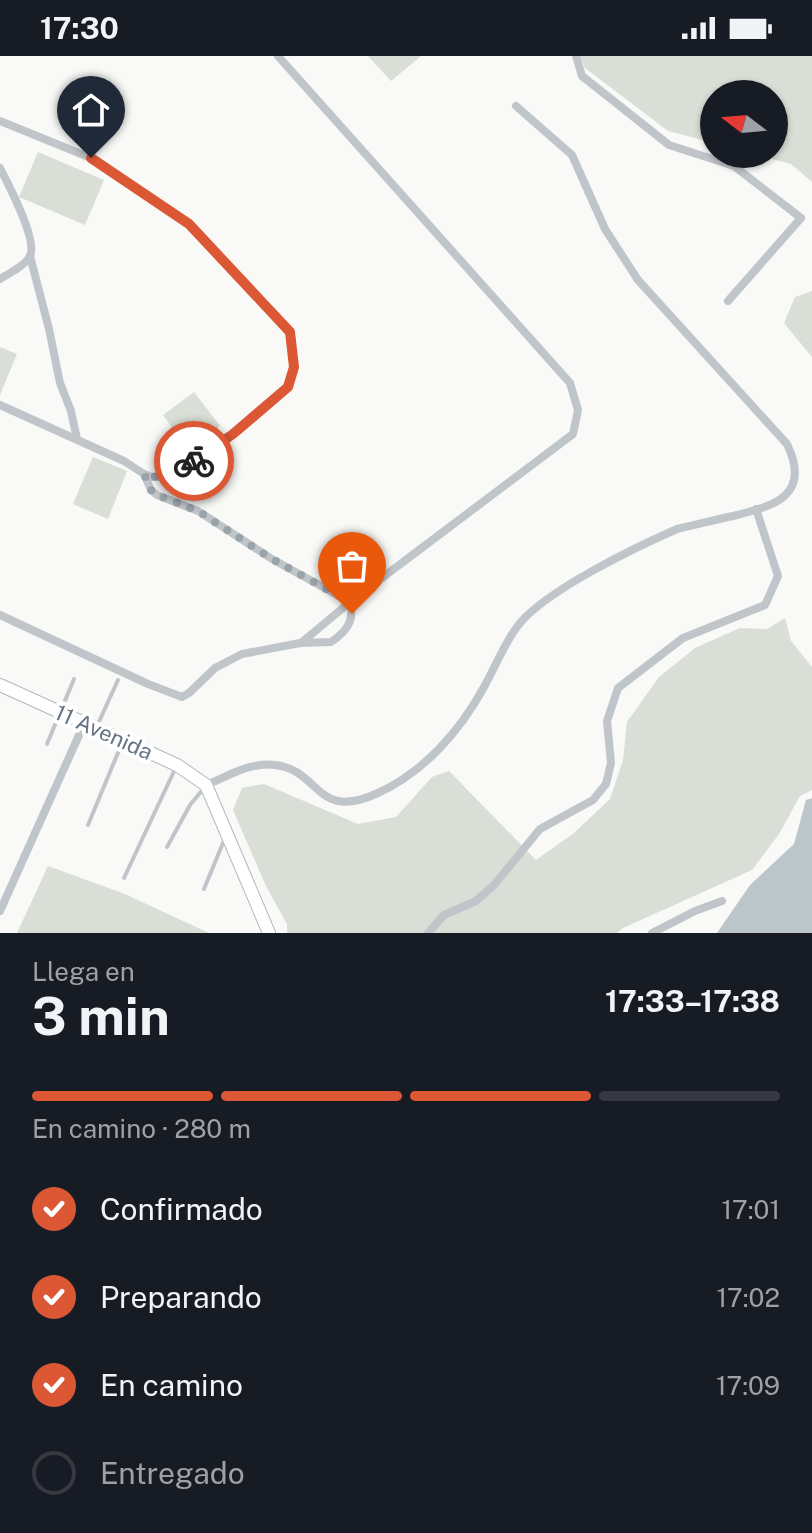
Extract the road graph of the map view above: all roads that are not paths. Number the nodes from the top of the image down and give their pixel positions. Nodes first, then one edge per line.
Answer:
1 (278, 56) edge
2 (576, 56) edge
3 (516, 106) dead end
4 (0, 121) edge
5 (0, 168) edge
6 (30, 256) junction
7 (0, 279) edge
8 (728, 301) dead end
9 (0, 405) edge
10 (77, 439) junction
11 (144, 474) junction
12 (756, 509) junction
13 (350, 602) junction
14 (0, 615) edge
15 (300, 643) junction
16 (74, 679) dead end
17 (118, 680) dead end
18 (0, 685) edge
19 (60, 713) junction
20 (90, 727) junction
21 (123, 741) junction
22 (47, 744) dead end
23 (177, 765) junction
24 (206, 785) junction
25 (88, 825) dead end
26 (226, 836) junction
27 (167, 847) dead end
28 (124, 878) dead end
29 (204, 889) dead end
30 (722, 901) dead end
31 (0, 911) edge
32 (269, 933) edge
33 (428, 933) edge
34 (652, 933) edge

1 - 13 street
2 - 8 street
3 - 12 street
4 - 11 street
5 - 6 street
6 - 7 street
6 - 10 street
9 - 10 street
10 - 11 street
11 - 13 street
12 - 24 street
12 - 33 street
13 - 15 street
13 - 15 street
14 - 15 street
16 - 19 lane
17 - 20 lane
18 - 19 street, 11 Avenida
19 - 20 street, 11 Avenida
19 - 22 lane
20 - 21 street, 11 Avenida
20 - 31 street
21 - 23 street, 11 Avenida
21 - 25 lane
23 - 24 street, 11 Avenida
23 - 28 lane
24 - 26 street
24 - 27 lane
26 - 29 lane
26 - 32 street
30 - 34 street

